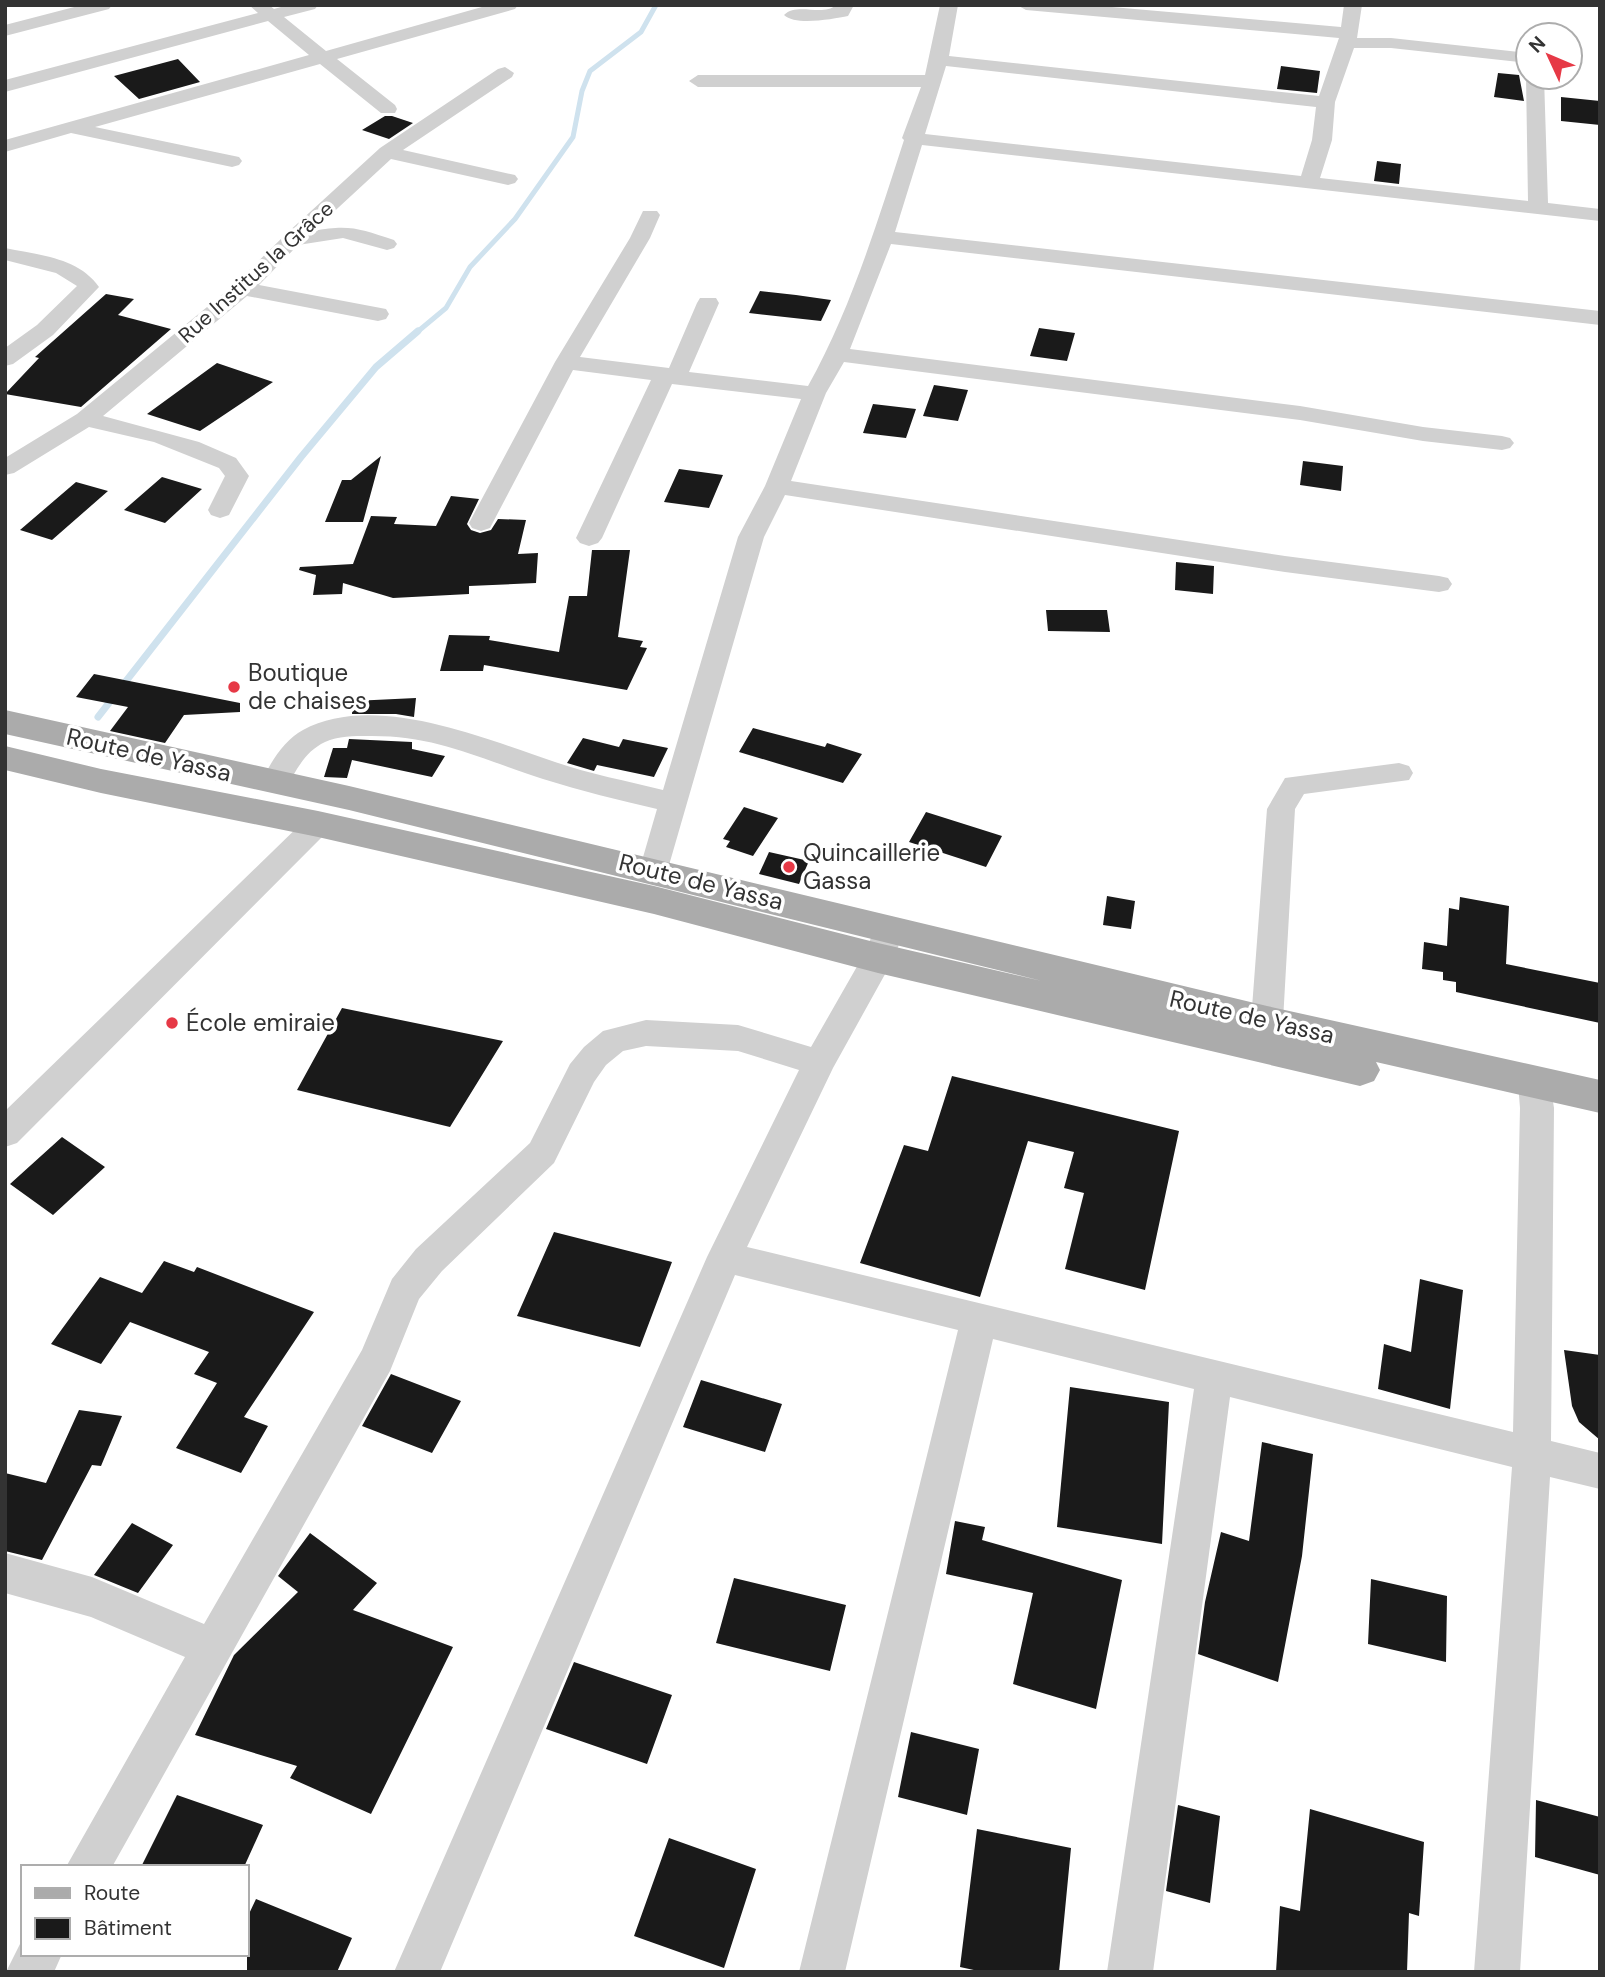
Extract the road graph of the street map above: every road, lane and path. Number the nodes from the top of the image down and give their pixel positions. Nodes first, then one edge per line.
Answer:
1 (103, 5) edge
2 (309, 5) edge
3 (509, 5) edge
4 (845, 5) edge
5 (949, 5) edge
6 (1026, 5) edge
7 (1353, 5) edge
8 (264, 10) edge
9 (793, 15) dead end
10 (5, 31) edge
11 (1347, 38) junction
12 (1514, 56) edge
13 (323, 58) junction
14 (939, 60) junction
15 (505, 73) dead end
16 (698, 81) dead end
17 (931, 81) junction
18 (5, 86) edge
19 (1535, 91) edge
20 (1326, 102) junction
21 (388, 109) dead end
22 (71, 127) junction
23 (912, 138) junction
24 (5, 146) edge
25 (387, 152) junction
26 (232, 161) dead end
27 (508, 179) dead end
28 (1309, 181) junction
29 (1538, 206) junction
30 (650, 215) dead end
31 (1600, 215) edge
32 (883, 237) junction
33 (293, 238) junction
34 (387, 244) dead end
35 (5, 254) edge
36 (243, 289) junction
37 (708, 303) dead end
38 (378, 314) dead end
39 (1600, 318) edge
40 (837, 354) junction
41 (5, 359) edge
42 (566, 362) junction
43 (671, 376) junction
44 (815, 393) junction
45 (85, 419) junction
46 (1502, 443) dead end
47 (5, 468) edge
48 (778, 486) junction
49 (220, 510) dead end
50 (481, 523) dead end
51 (589, 538) dead end
52 (1439, 584) dead end
53 (5, 722) edge
54 (5, 758) edge
55 (1399, 773) dead end
56 (275, 783) junction
57 (673, 803) junction
58 (318, 824) junction
59 (654, 871) junction
60 (884, 943) junction
61 (1267, 1021) junction
62 (819, 1063) junction
63 (1536, 1095) junction
64 (1600, 1097) edge
65 (1600, 1123) edge
66 (5, 1133) edge
67 (725, 1257) junction
68 (979, 1320) junction
69 (1214, 1376) junction
70 (1532, 1456) junction
71 (1600, 1471) edge
72 (5, 1573) edge
73 (213, 1648) junction
74 (89, 1865) edge
75 (37, 1956) edge
76 (29, 1972) edge
77 (417, 1972) edge
78 (822, 1972) edge
79 (1130, 1972) edge
80 (1497, 1972) edge

1 - 10 street
2 - 8 street
3 - 13 street
4 - 9 street
5 - 14 street
6 - 11 street
7 - 11 street
8 - 13 street
8 - 18 street
11 - 12 street
11 - 20 street
13 - 21 street
13 - 22 street
14 - 17 street
14 - 20 street
15 - 25 street, Rue Institus la Grâce
16 - 17 street
17 - 23 street
19 - 29 street
20 - 28 street
22 - 24 street
22 - 26 street
23 - 28 street
23 - 32 street
25 - 27 street
25 - 33 street, Rue Institus la Grâce
28 - 29 street
29 - 31 street
30 - 42 street
32 - 39 street
32 - 40 street
33 - 34 street
33 - 36 street, Rue Institus la Grâce
35 - 41 street
36 - 38 street
36 - 45 street, Rue Institus la Grâce
37 - 43 street
40 - 44 street
40 - 46 street
42 - 43 street
42 - 50 street
43 - 44 street
43 - 51 street
44 - 48 street
45 - 47 street, Rue Institus la Grâce
45 - 49 street
48 - 52 street
48 - 57 street
53 - 56 main road, Route de Yassa
54 - 58 main road, Route de Yassa
55 - 61 street
56 - 57 street
56 - 59 main road, Route de Yassa
57 - 59 street
58 - 60 main road, Route de Yassa
58 - 66 street
59 - 60 main road, Route de Yassa
60 - 61 main road, Route de Yassa
60 - 62 street
60 - 63 main road, Route de Yassa
61 - 63 main road, Route de Yassa
62 - 67 street
62 - 73 street
63 - 64 main road, Route de Yassa
63 - 65 main road, Route de Yassa
63 - 70 street
67 - 68 street
67 - 77 street
68 - 69 street
68 - 78 street
69 - 70 street
69 - 79 street
70 - 71 street
70 - 80 street
72 - 73 street
73 - 74 street
75 - 76 street

